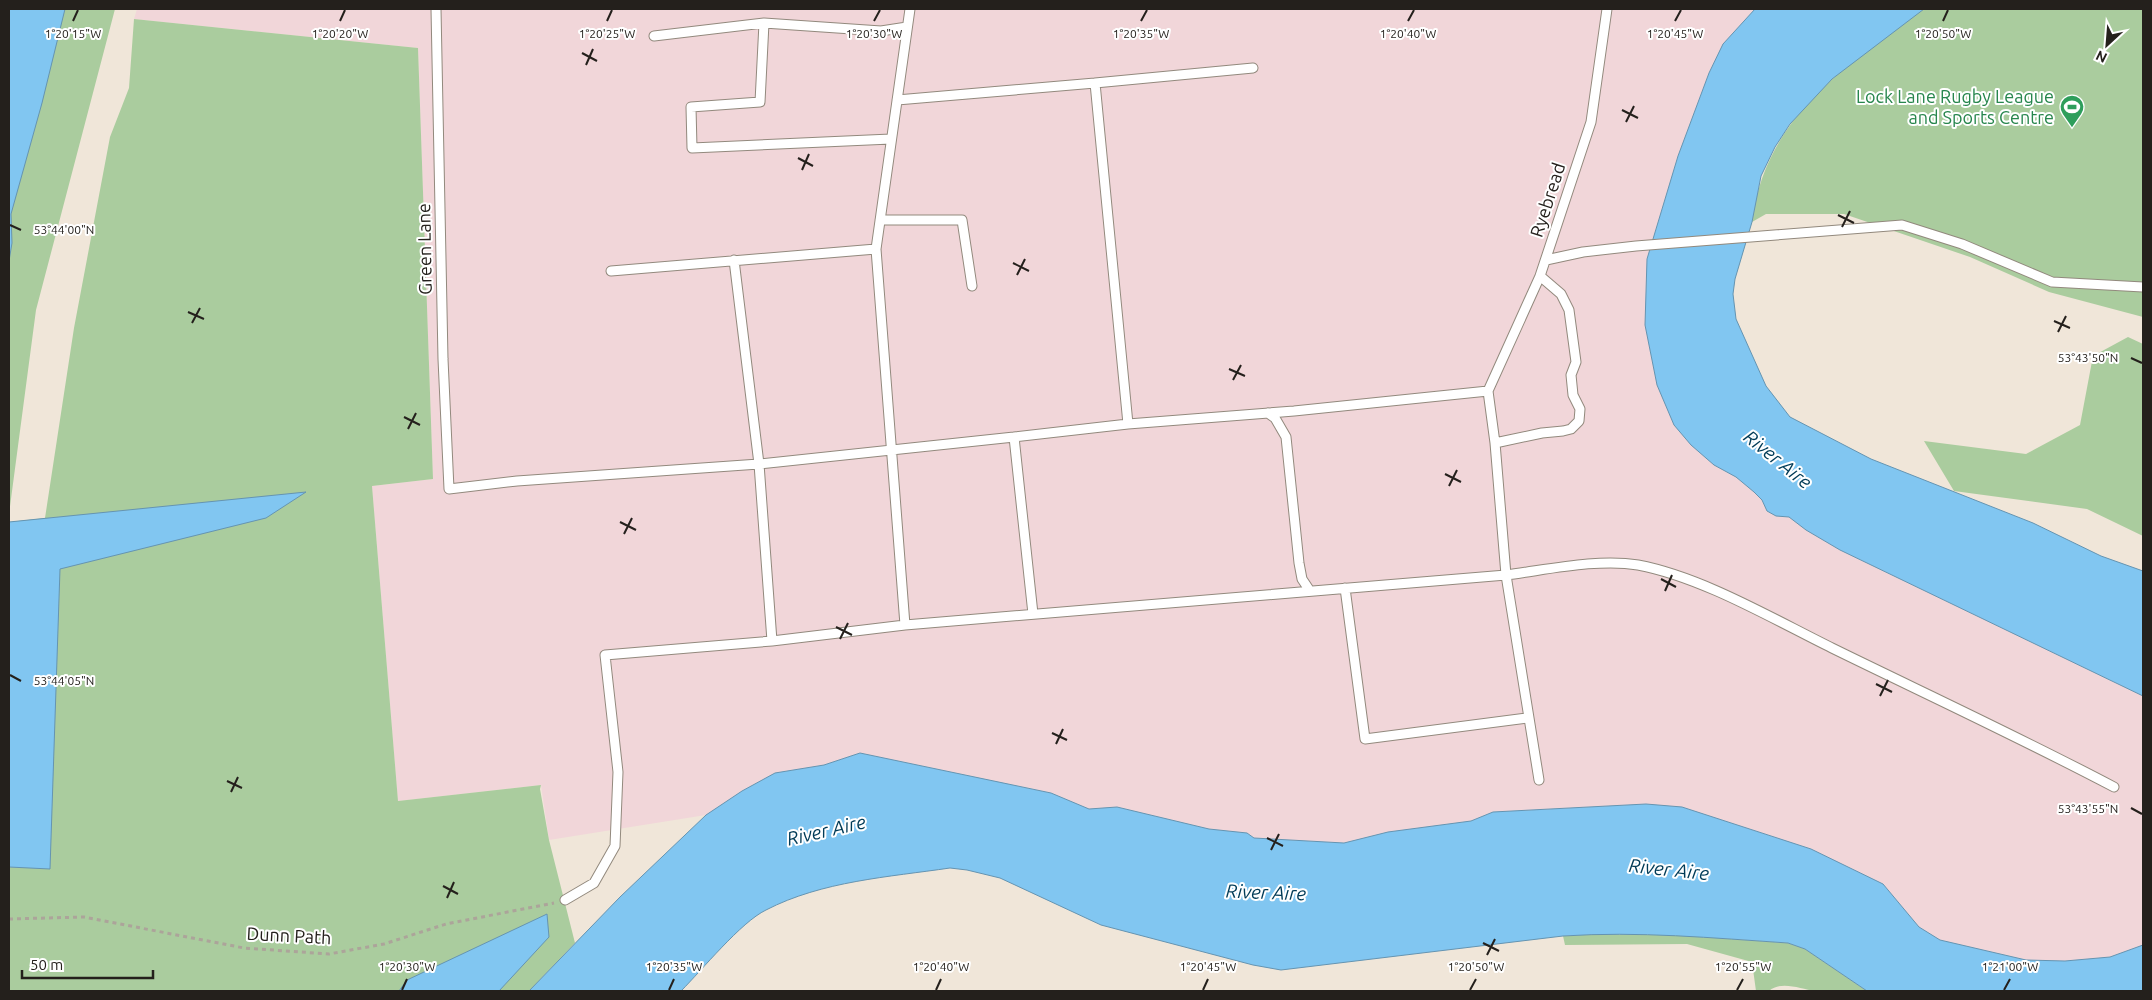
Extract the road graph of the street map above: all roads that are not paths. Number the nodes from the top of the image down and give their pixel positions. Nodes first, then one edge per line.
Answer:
1 (436, 9) edge
2 (910, 9) edge
3 (1607, 9) edge
4 (764, 23) junction
5 (908, 27) junction
6 (654, 36) dead end
7 (1253, 68) dead end
8 (1095, 83) junction
9 (897, 100) junction
10 (891, 139) junction
11 (880, 220) junction
12 (876, 249) junction
13 (734, 260) junction
14 (1546, 260) junction
15 (611, 270) dead end
16 (1540, 276) junction
17 (972, 286) dead end
18 (2143, 287) edge
19 (1488, 391) junction
20 (1268, 413) junction
21 (1128, 424) junction
22 (1014, 437) junction
23 (1495, 443) junction
24 (890, 450) junction
25 (759, 464) junction
26 (1506, 575) junction
27 (1345, 588) junction
28 (1310, 591) junction
29 (1033, 614) junction
30 (905, 625) junction
31 (772, 640) junction
32 (1527, 718) junction
33 (1539, 780) dead end
34 (2114, 787) dead end
35 (565, 900) road end

1 - 25 lane, Green Lane
2 - 5 lane
3 - 14 lane, Ryebread
4 - 5 lane
4 - 6 lane
4 - 10 lane
5 - 9 lane
7 - 8 lane
8 - 9 lane
8 - 21 lane
9 - 10 lane
10 - 11 lane
11 - 12 lane
11 - 17 lane
12 - 13 lane
12 - 24 lane
13 - 15 lane
13 - 25 lane
14 - 16 lane, Ryebread
14 - 18 lane
16 - 19 lane, Ryebread
16 - 23 lane
19 - 20 lane
19 - 23 lane
20 - 21 lane
20 - 28 lane
21 - 22 lane
22 - 24 lane
22 - 29 lane
23 - 26 lane
24 - 25 lane
24 - 30 lane
25 - 31 lane
26 - 27 lane
26 - 32 lane
26 - 34 lane
27 - 28 lane
27 - 32 lane
28 - 29 lane
29 - 30 lane
30 - 31 lane
31 - 35 lane
32 - 33 lane

